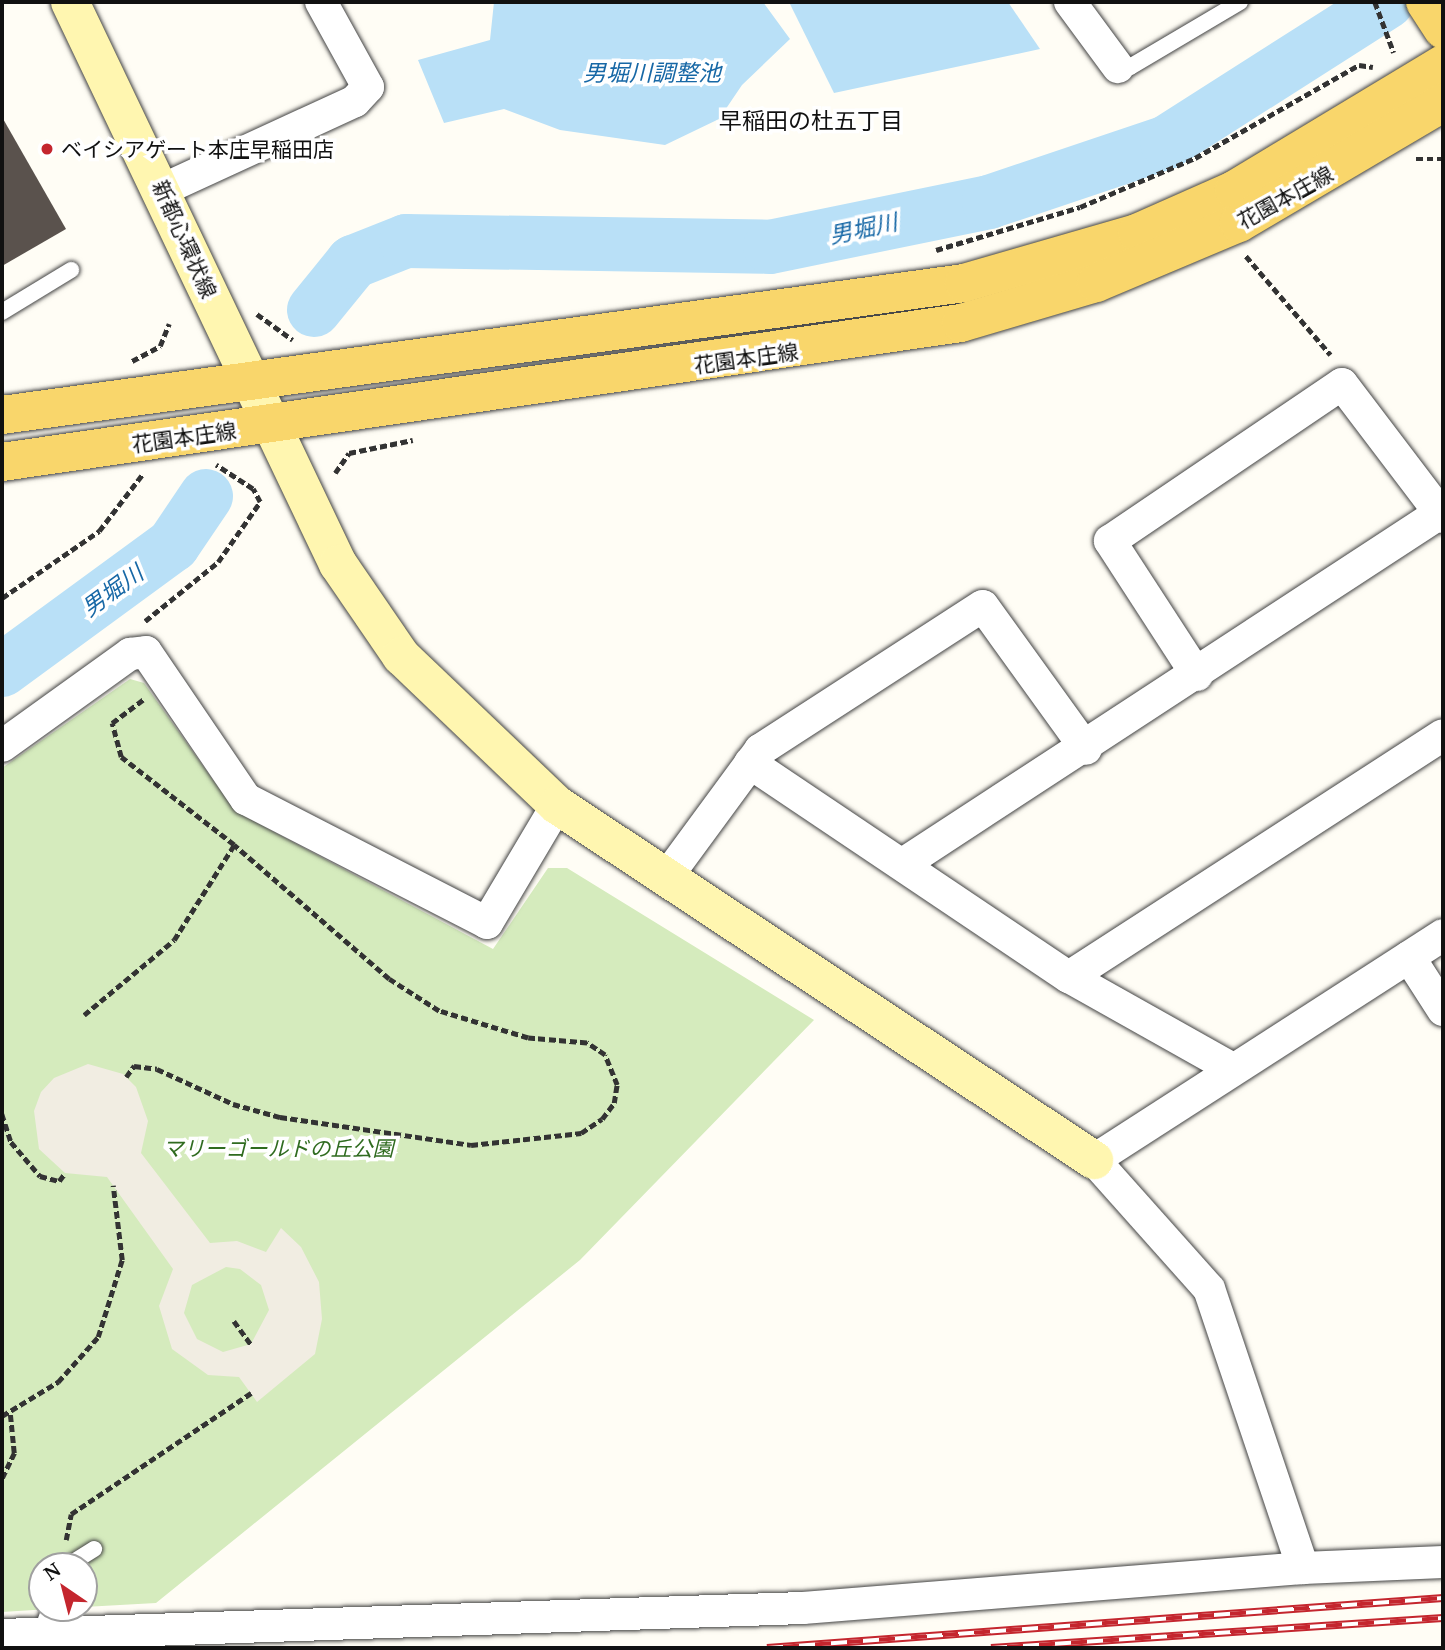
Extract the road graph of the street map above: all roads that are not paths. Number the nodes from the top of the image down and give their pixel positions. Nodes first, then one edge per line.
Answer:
1 (71, 2) edge
2 (321, 2) edge
3 (1070, 2) edge
4 (1240, 2) edge
5 (1443, 64) edge
6 (1118, 66) joint
7 (1443, 103) edge
8 (164, 189) junction
9 (71, 270) dead end
10 (2, 312) edge
11 (247, 372) junction
12 (2, 415) edge
13 (271, 424) junction
14 (2, 462) edge
15 (1442, 515) edge
16 (1197, 675) junction
17 (1443, 735) edge
18 (2, 746) edge
19 (1086, 749) junction
20 (750, 763) junction
21 (557, 805) junction
22 (903, 864) junction
23 (666, 878) junction
24 (1443, 935) edge
25 (1409, 957) junction
26 (1069, 977) junction
27 (1443, 1010) edge
28 (1233, 1069) junction
29 (1094, 1160) junction
30 (94, 1549) dead end
31 (89, 1552) edge
32 (1443, 1562) edge
33 (1303, 1568) junction
34 (98, 1620) edge
35 (43, 1622) edge
36 (2, 1635) edge

1 - 8 street, 新都心環状線
2 - 8 street
3 - 6 street
4 - 6 lane
5 - 11 main road, 花園本庄線
7 - 13 main road, 花園本庄線
8 - 11 street, 新都心環状線
9 - 10 lane
11 - 12 main road, 花園本庄線
11 - 13 street, 新都心環状線
13 - 14 main road, 花園本庄線
13 - 21 street, 新都心環状線
15 - 16 street
15 - 16 street
16 - 19 street
17 - 26 street
18 - 21 street
19 - 20 street
19 - 22 street
20 - 22 street
20 - 23 street
21 - 23 street, 新都心環状線
22 - 26 street
23 - 29 street, 新都心環状線
24 - 25 street
25 - 27 street
25 - 28 street
26 - 28 street
28 - 29 street
29 - 33 street
30 - 31 lane
32 - 33 street
33 - 34 street
35 - 36 street

